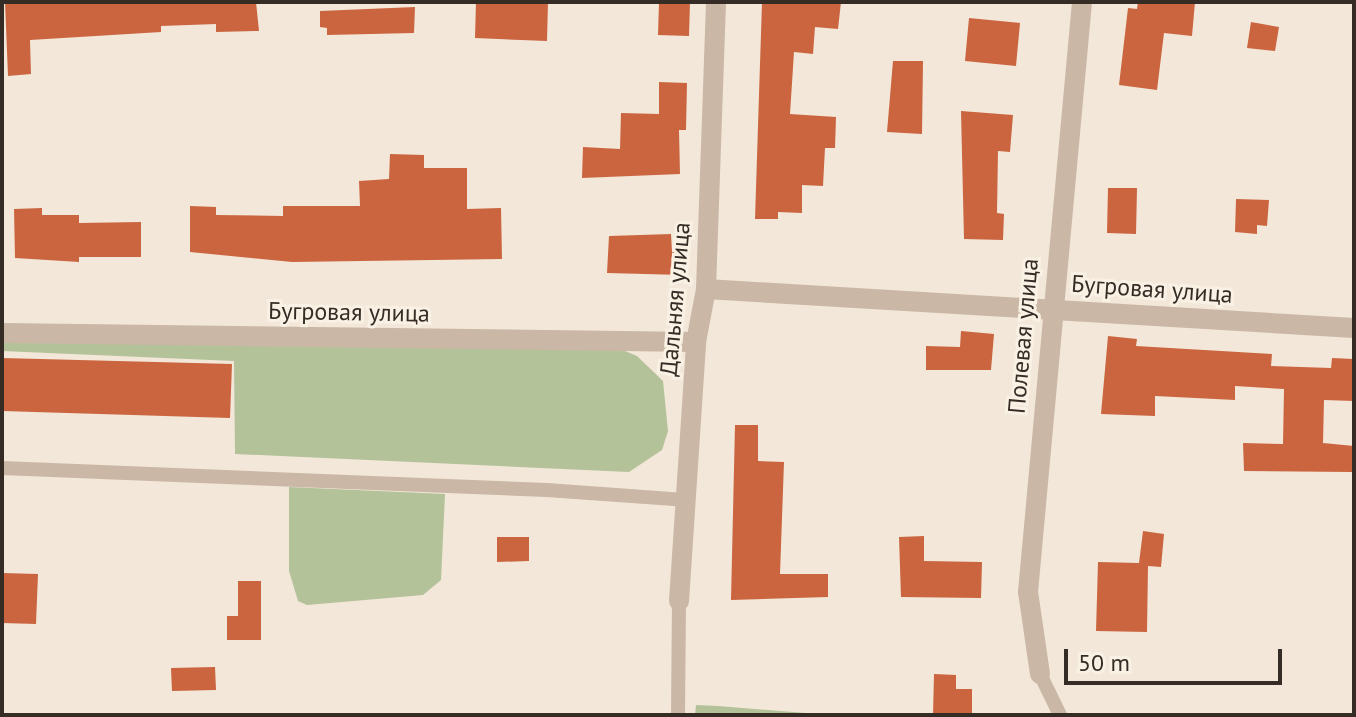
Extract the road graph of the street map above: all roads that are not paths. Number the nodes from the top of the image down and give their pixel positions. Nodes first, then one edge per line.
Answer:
1 (716, 2) edge
2 (1082, 2) edge
3 (706, 289) junction
4 (1051, 308) junction
5 (1354, 328) edge
6 (2, 333) edge
7 (696, 342) junction
8 (2, 468) edge
9 (685, 500) junction
10 (679, 601) joint
11 (1040, 674) joint
12 (678, 715) edge
13 (1060, 715) edge

1 - 3 street, Дальняя улица
2 - 4 street, Полевая улица
3 - 4 street, Бугровая улица
3 - 7 street, Дальняя улица
4 - 5 street, Бугровая улица
4 - 11 street, Полевая улица
6 - 7 street, Бугровая улица
7 - 9 street, Дальняя улица
8 - 9 lane
9 - 10 street, Дальняя улица
10 - 12 lane
11 - 13 lane

